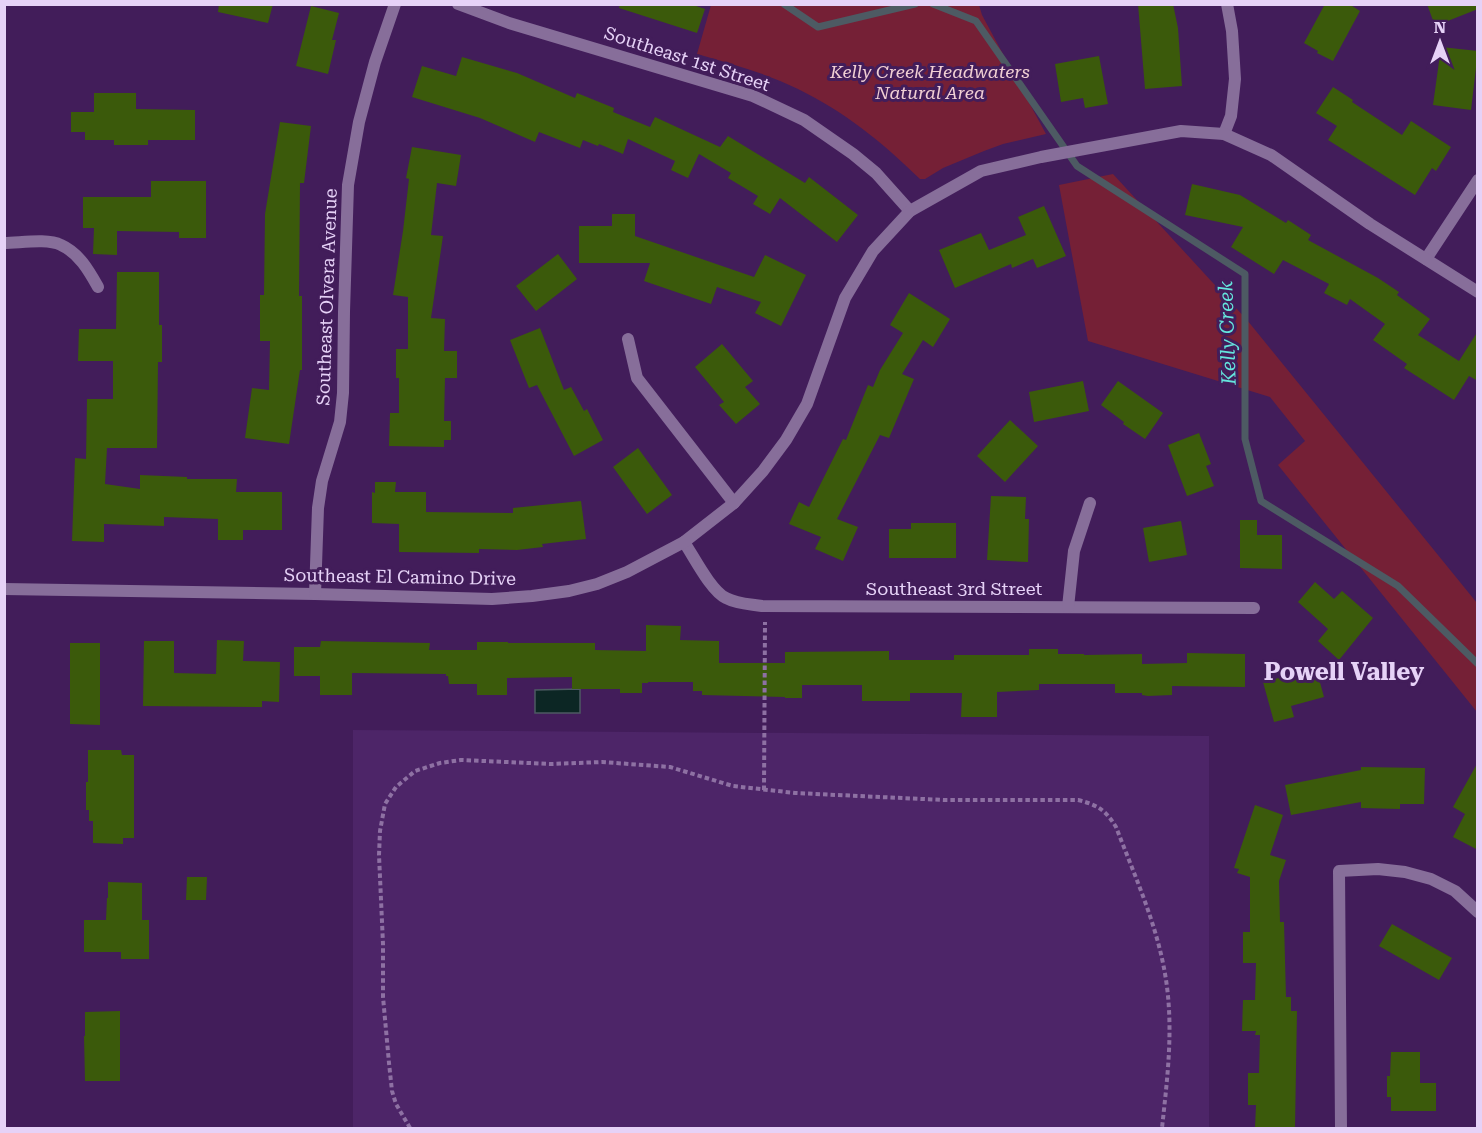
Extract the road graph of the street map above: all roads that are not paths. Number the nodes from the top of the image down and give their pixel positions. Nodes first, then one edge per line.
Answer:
1 (395, 4) edge
2 (458, 4) edge
3 (1227, 4) edge
4 (1224, 134) junction
5 (1478, 180) edge
6 (910, 211) junction
7 (4, 243) edge
8 (1426, 259) junction
9 (98, 287) dead end
10 (1478, 292) edge
11 (628, 339) dead end
12 (734, 503) junction
13 (1090, 503) dead end
14 (684, 542) junction
15 (4, 589) edge
16 (315, 594) junction
17 (1068, 607) junction
18 (1254, 608) dead end
19 (1478, 912) edge
20 (1341, 1128) edge

1 - 16 street, Southeast Olvera Avenue
2 - 6 street, Southeast 1st Street
3 - 4 street
4 - 6 street, Southeast El Camino Drive
4 - 8 street, Southeast El Camino Drive
5 - 8 street
6 - 12 street, Southeast El Camino Drive
7 - 9 street
8 - 10 street, Southeast El Camino Drive
11 - 12 street
12 - 14 street, Southeast El Camino Drive
13 - 17 street
14 - 16 street, Southeast El Camino Drive
14 - 17 street, Southeast 3rd Street
15 - 16 street, Southeast El Camino Drive
17 - 18 street, Southeast 3rd Street
19 - 20 street

